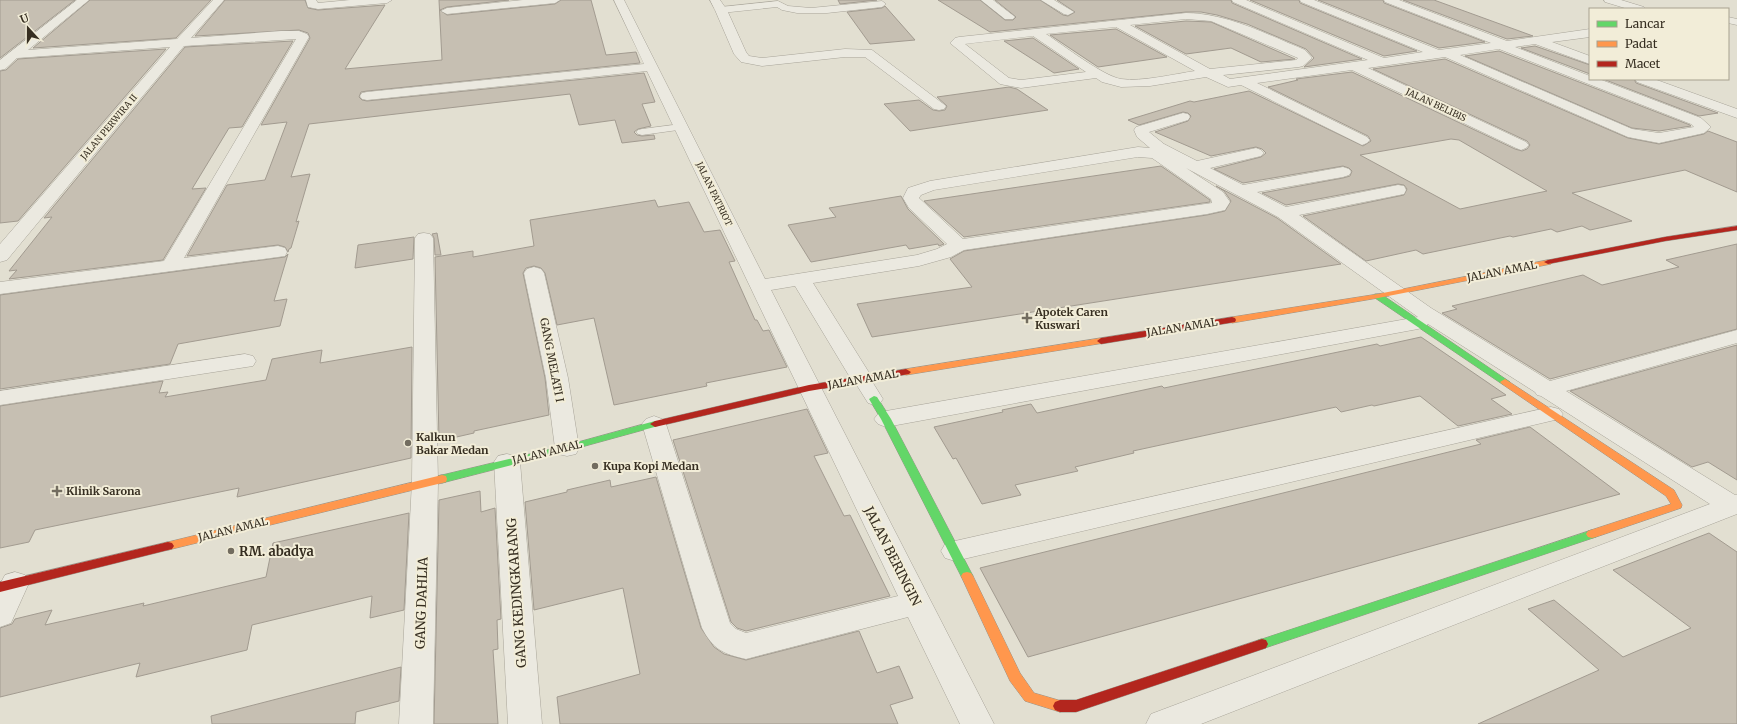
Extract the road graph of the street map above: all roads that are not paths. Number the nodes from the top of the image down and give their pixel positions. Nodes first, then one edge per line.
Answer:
1 (84, 0) edge
2 (219, 0) edge
3 (312, 0) edge
4 (387, 0) edge
5 (555, 0) edge
6 (619, 0) edge
7 (986, 0) edge
8 (1046, 0) edge
9 (1237, 0) edge
10 (1305, 0) edge
11 (1389, 0) edge
12 (1609, 0) edge
13 (782, 2) edge
14 (882, 4) dead end
15 (718, 5) edge
16 (1637, 8) edge
17 (447, 11) dead end
18 (1068, 12) dead end
19 (1103, 13) dead end
20 (1008, 17) dead end
21 (1023, 22) dead end
22 (1121, 24) junction
23 (1036, 32) junction
24 (1589, 33) edge
25 (1535, 40) junction
26 (180, 43) junction
27 (1502, 44) junction
28 (1439, 53) junction
29 (13, 55) junction
30 (1589, 60) edge
31 (1381, 61) junction
32 (1, 64) edge
33 (1352, 65) junction
34 (651, 66) junction
35 (1208, 73) junction
36 (1098, 74) junction
37 (1589, 79) edge
38 (1593, 80) edge
39 (1645, 80) edge
40 (1243, 81) junction
41 (367, 96) dead end
42 (939, 106) dead end
43 (1737, 114) edge
44 (1183, 117) dead end
45 (681, 127) junction
46 (642, 132) dead end
47 (1362, 140) dead end
48 (1521, 145) dead end
49 (1256, 154) dead end
50 (1195, 166) junction
51 (1343, 172) dead end
52 (1242, 190) junction
53 (1398, 190) dead end
54 (1284, 213) junction
55 (1735, 228) edge
56 (424, 238) dead end
57 (959, 246) junction
58 (278, 252) dead end
59 (0, 256) edge
60 (170, 265) junction
61 (534, 272) dead end
62 (801, 279) junction
63 (759, 286) junction
64 (0, 288) edge
65 (1386, 294) junction
66 (1418, 323) junction
67 (1737, 336) edge
68 (245, 360) dead end
69 (862, 378) junction
70 (809, 388) junction
71 (1545, 390) junction
72 (0, 398) edge
73 (874, 399) joint
74 (1551, 414) junction
75 (886, 419) junction
76 (654, 424) junction
77 (567, 448) junction
78 (506, 462) junction
79 (425, 482) junction
80 (1734, 505) edge
81 (955, 551) junction
82 (8, 585) edge
83 (917, 603) junction
84 (0, 615) edge
85 (416, 724) edge
86 (525, 724) edge
87 (977, 724) edge
88 (1163, 724) edge

1 - 29 street
2 - 26 street, JALAN PERWIRA II
3 - 4 street
5 - 17 street
6 - 34 street, JALAN PATRIOT
7 - 20 street
8 - 18 street
9 - 31 street
10 - 28 street
11 - 27 street
12 - 16 street
13 - 14 lane
13 - 15 lane
15 - 42 street
19 - 22 street
21 - 23 street
22 - 23 street
22 - 35 street
22 - 35 street
23 - 36 street
23 - 36 street
24 - 25 street
25 - 27 street
25 - 30 street
26 - 29 street
26 - 59 street, JALAN PERWIRA II
26 - 60 street
27 - 28 street
27 - 37 street
28 - 31 street
28 - 38 street
29 - 32 street
31 - 33 street
33 - 40 street
33 - 48 street, JALAN BELIBIS
34 - 41 street
34 - 45 street, JALAN PATRIOT
35 - 36 street
35 - 40 street
39 - 43 street
40 - 47 street
44 - 50 street
45 - 46 lane
45 - 63 street, JALAN PATRIOT
49 - 50 street
50 - 52 street
51 - 52 street
52 - 54 street
53 - 54 street
54 - 65 street
55 - 65 street, JALAN AMAL
56 - 79 street, GANG DAHLIA
57 - 57 street
57 - 62 street
58 - 60 street
60 - 64 street
61 - 77 street, GANG MELATI I
62 - 63 street
62 - 69 street
63 - 70 street, JALAN PATRIOT
65 - 66 street
65 - 69 street, JALAN AMAL
65 - 71 street
66 - 74 street
66 - 75 street
67 - 71 street
68 - 72 street
69 - 70 street, JALAN AMAL
69 - 73 lane
70 - 76 street, JALAN AMAL
70 - 83 street, JALAN BERINGIN
71 - 80 street
73 - 75 street
74 - 81 street
74 - 81 street
75 - 81 street
76 - 77 street, JALAN AMAL
76 - 83 street
77 - 78 street, JALAN AMAL
78 - 79 street, JALAN AMAL
78 - 86 street, GANG KEDINGKARANG
79 - 82 street, JALAN AMAL
79 - 85 street, GANG DAHLIA
80 - 88 street
82 - 84 street
83 - 87 street, JALAN BERINGIN

